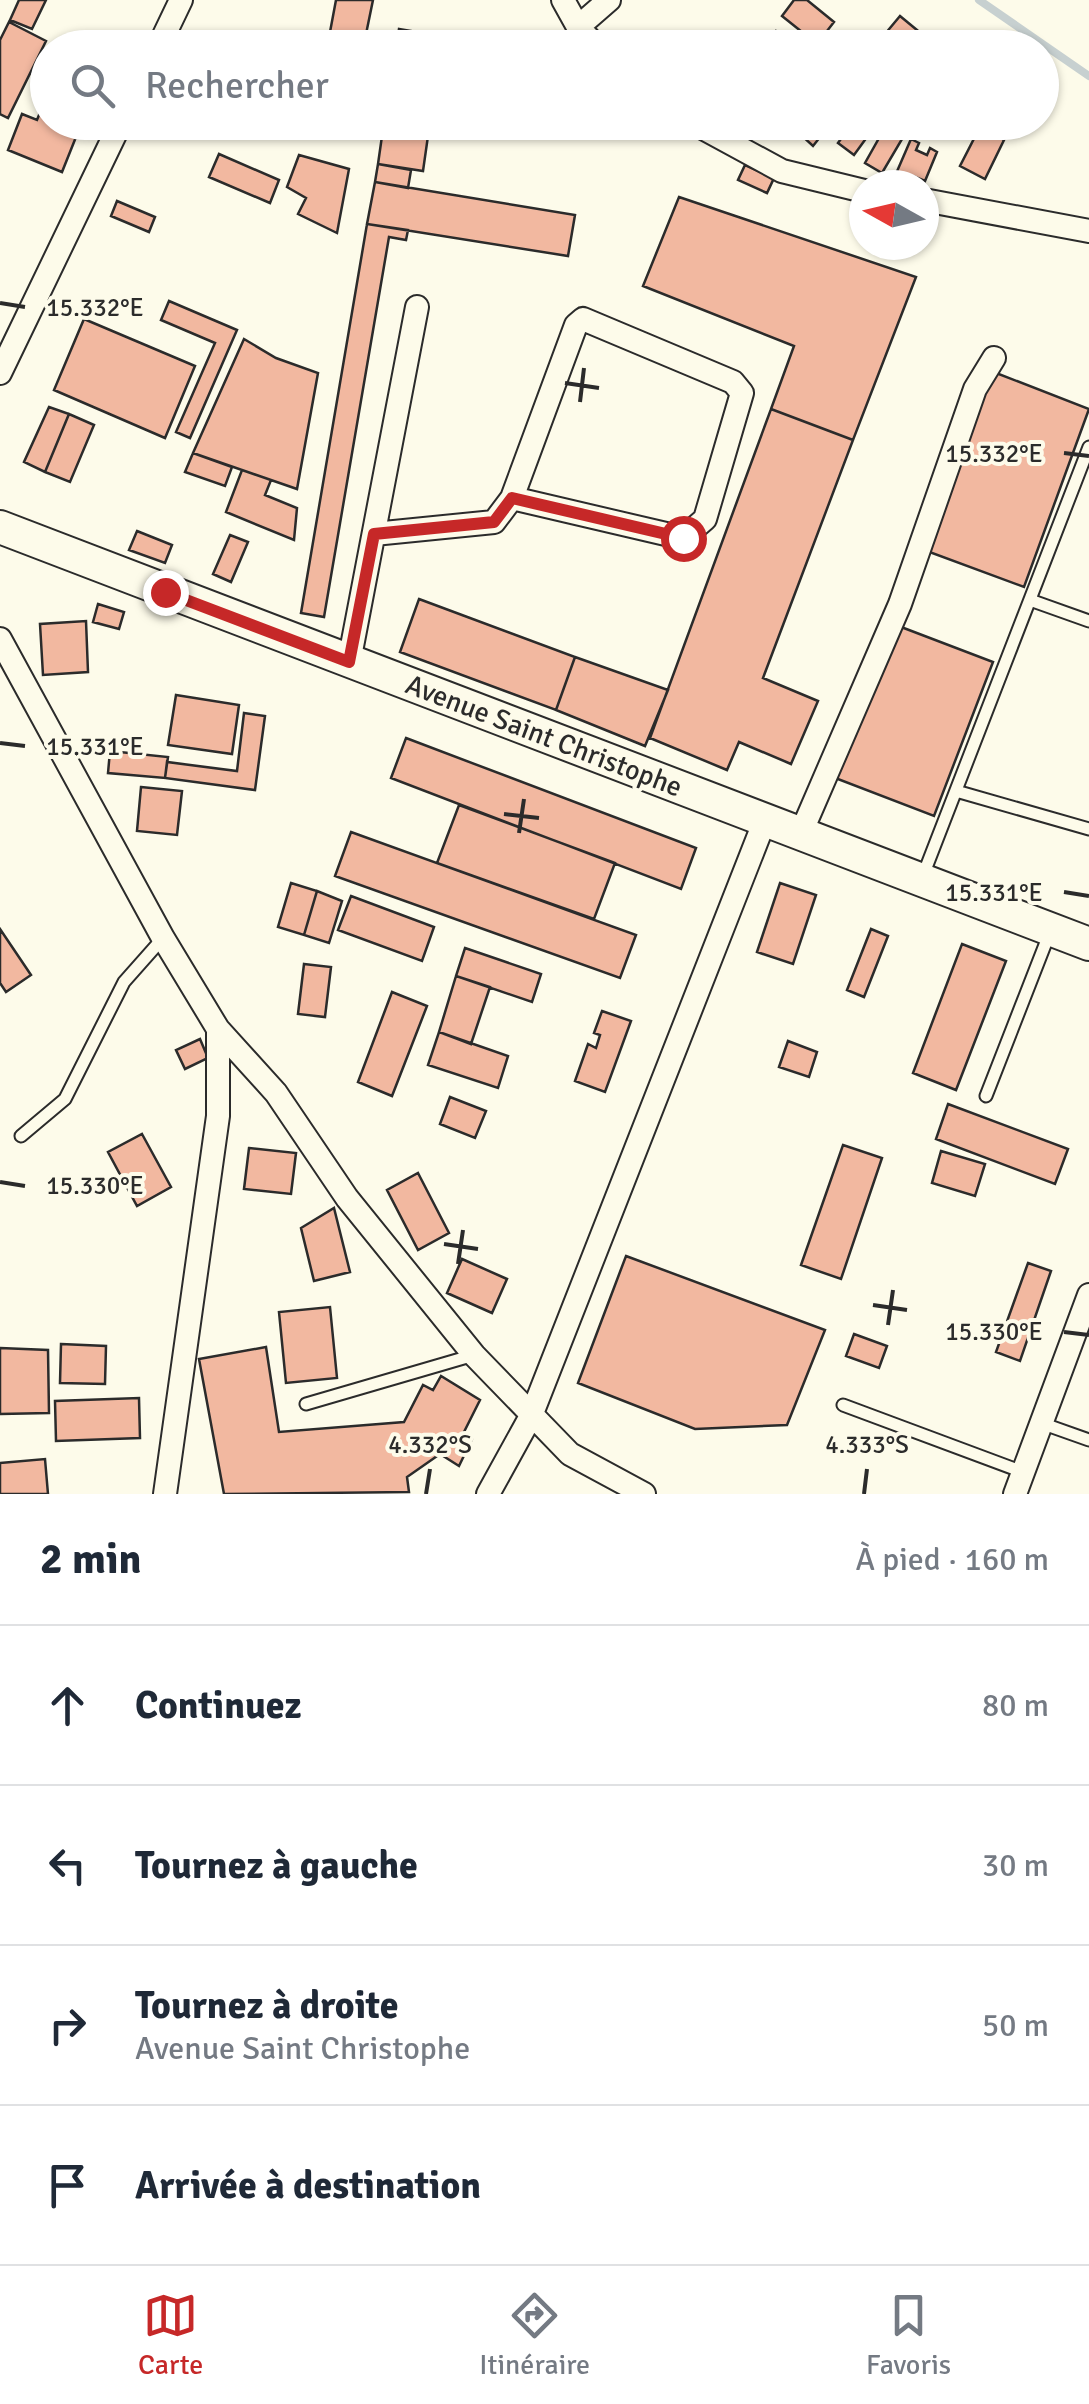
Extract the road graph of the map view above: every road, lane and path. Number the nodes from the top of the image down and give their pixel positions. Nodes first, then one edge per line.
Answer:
1 (181, 0) edge
2 (563, 0) edge
3 (609, 0) edge
4 (578, 27) junction
5 (167, 30) edge
6 (581, 30) edge
7 (113, 140) edge
8 (725, 140) edge
9 (849, 187) edge
10 (939, 203) edge
11 (1089, 231) edge
12 (417, 306) dead end
13 (994, 358) dead end
14 (0, 373) edge
15 (1089, 447) edge
16 (512, 498) junction
17 (0, 528) edge
18 (374, 534) junction
19 (1030, 600) junction
20 (1089, 621) edge
21 (0, 640) edge
22 (349, 662) junction
23 (956, 791) junction
24 (765, 820) junction
25 (1089, 829) edge
26 (800, 833) junction
27 (922, 878) junction
28 (1051, 929) junction
29 (163, 938) junction
30 (1089, 944) edge
31 (218, 1029) junction
32 (986, 1096) dead end
33 (21, 1136) dead end
34 (1089, 1295) edge
35 (474, 1355) junction
36 (306, 1404) dead end
37 (843, 1405) dead end
38 (531, 1416) junction
39 (1042, 1423) junction
40 (1089, 1440) edge
41 (1019, 1483) edge
42 (165, 1494) edge
43 (488, 1494) edge
44 (644, 1494) edge

1 - 5 street
2 - 4 street
3 - 4 street
4 - 6 street
7 - 14 street
8 - 9 street
10 - 11 street
12 - 18 street
13 - 26 street
15 - 19 lane
16 - 16 street
16 - 18 street
17 - 22 street, Avenue Saint Christophe
18 - 22 street
19 - 20 lane
19 - 23 lane
21 - 29 street
22 - 24 street, Avenue Saint Christophe
23 - 25 lane
23 - 27 lane
24 - 26 street, Avenue Saint Christophe
24 - 38 street
26 - 27 street, Avenue Saint Christophe
27 - 28 street, Avenue Saint Christophe
28 - 30 street, Avenue Saint Christophe
28 - 32 lane
29 - 31 street
29 - 33 lane
31 - 35 street
31 - 42 street
34 - 39 street
35 - 36 lane
35 - 38 street
37 - 41 lane
38 - 43 street
38 - 44 street
39 - 40 lane
39 - 41 street

